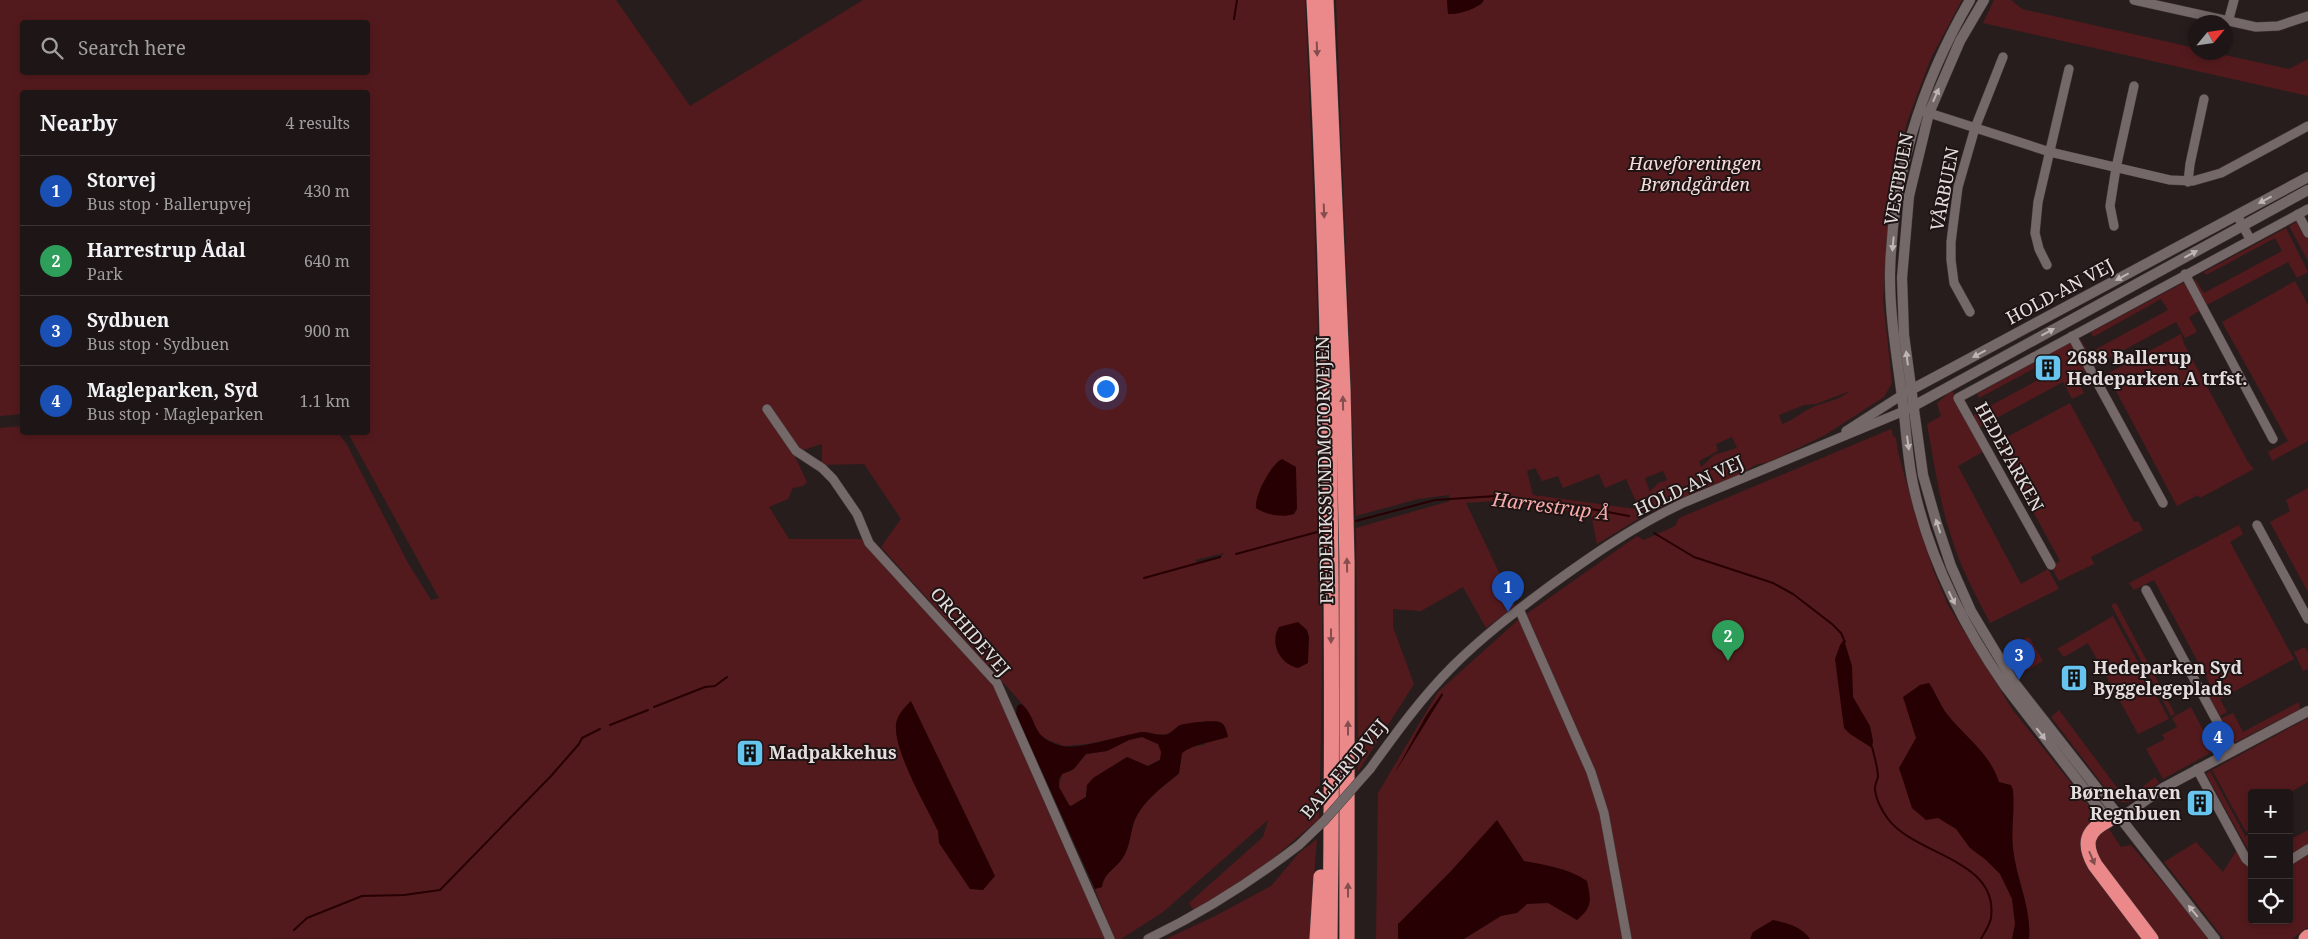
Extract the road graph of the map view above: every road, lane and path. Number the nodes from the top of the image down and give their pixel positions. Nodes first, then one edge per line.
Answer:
1 (1314, 0) edge
2 (1326, 0) edge
3 (1970, 0) edge
4 (1984, 0) edge
5 (2234, 0) edge
6 (2140, 1) edge
7 (2199, 15) edge
8 (2230, 15) edge
9 (2308, 16) edge
10 (2233, 23) edge
11 (2003, 57) dead end
12 (2069, 69) dead end
13 (2134, 86) dead end
14 (2204, 99) dead end
15 (1918, 109) junction
16 (1928, 113) junction
17 (2308, 126) edge
18 (1975, 128) junction
19 (2050, 152) junction
20 (2116, 168) junction
21 (2308, 178) edge
22 (2188, 182) junction
23 (2308, 190) edge
24 (2308, 209) edge
25 (2298, 214) junction
26 (2238, 215) junction
27 (2114, 226) dead end
28 (2243, 226) junction
29 (2308, 233) edge
30 (2250, 239) junction
31 (2047, 265) dead end
32 (2184, 274) junction
33 (1970, 312) dead end
34 (2072, 336) junction
35 (1912, 390) junction
36 (1902, 395) junction
37 (1914, 406) junction
38 (767, 409) dead end
39 (1904, 411) junction
40 (2273, 439) dead end
41 (1831, 441) junction
42 (2162, 503) dead end
43 (2257, 525) dead end
44 (2051, 565) dead end
45 (2146, 590) dead end
46 (1519, 609) junction
47 (2308, 619) edge
48 (2308, 711) edge
49 (2232, 751) junction
50 (1332, 766) junction
51 (2197, 769) junction
52 (2114, 819) junction
53 (2308, 849) edge
54 (2293, 858) edge
55 (2248, 861) edge
56 (1110, 939) edge
57 (1148, 939) edge
58 (1318, 939) edge
59 (1330, 939) edge
60 (1347, 939) edge
61 (1627, 939) edge
62 (2151, 939) edge
63 (2215, 939) edge

1 -> 50 highway, FREDERIKSSUNDMOTORVEJEN
60 -> 2 highway, FREDERIKSSUNDMOTORVEJEN
3 - 15 street, VESTBUEN
16 -> 4 street, VESTBUEN
5 - 8 street
6 - 7 street
9 - 10 street
11 - 18 street, VÅRBUEN
12 - 19 street
13 - 20 street
14 - 22 street
15 - 16 street, VÅRBUEN
15 -> 36 street, VESTBUEN
16 - 18 street, VÅRBUEN
35 -> 16 street, VESTBUEN
17 - 22 street, VÅRBUEN
18 - 19 street, VÅRBUEN
18 - 33 street, VÅRBUEN
19 - 20 street, VÅRBUEN
19 - 31 street
20 - 22 street, VÅRBUEN
20 - 27 street
21 -> 26 street, HOLD-AN VEJ
23 - 28 street, HOLD-AN VEJ
24 - 25 street, HEDEPARKEN
25 - 29 street
25 - 30 street, HEDEPARKEN
26 - 28 street
26 -> 35 street, HOLD-AN VEJ
28 - 30 street
37 -> 28 street, HOLD-AN VEJ
30 - 32 street, HEDEPARKEN
32 - 34 street, HEDEPARKEN
32 - 40 street
34 - 42 street
34 - 44 street, HEDEPARKEN
35 - 36 street, HOLD-AN VEJ
35 - 37 street, VESTBUEN
36 - 39 street, VESTBUEN
36 - 41 street, HOLD-AN VEJ
37 - 39 street, HOLD-AN VEJ
52 -> 37 street, VESTBUEN
38 - 56 street, ORCHIDEVEJ
39 - 41 street, HOLD-AN VEJ
39 -> 52 street, VESTBUEN
41 - 46 street, HOLD-AN VEJ
43 - 47 street
45 - 49 street
46 - 57 street, BALLERUPVEJ, bridge
46 - 61 street
48 - 49 street
49 - 51 street
50 - 58 highway
50 - 59 highway, FREDERIKSSUNDMOTORVEJEN
51 - 52 street
51 - 55 street
52 -> 62 highway
63 -> 52 street
53 - 54 street

